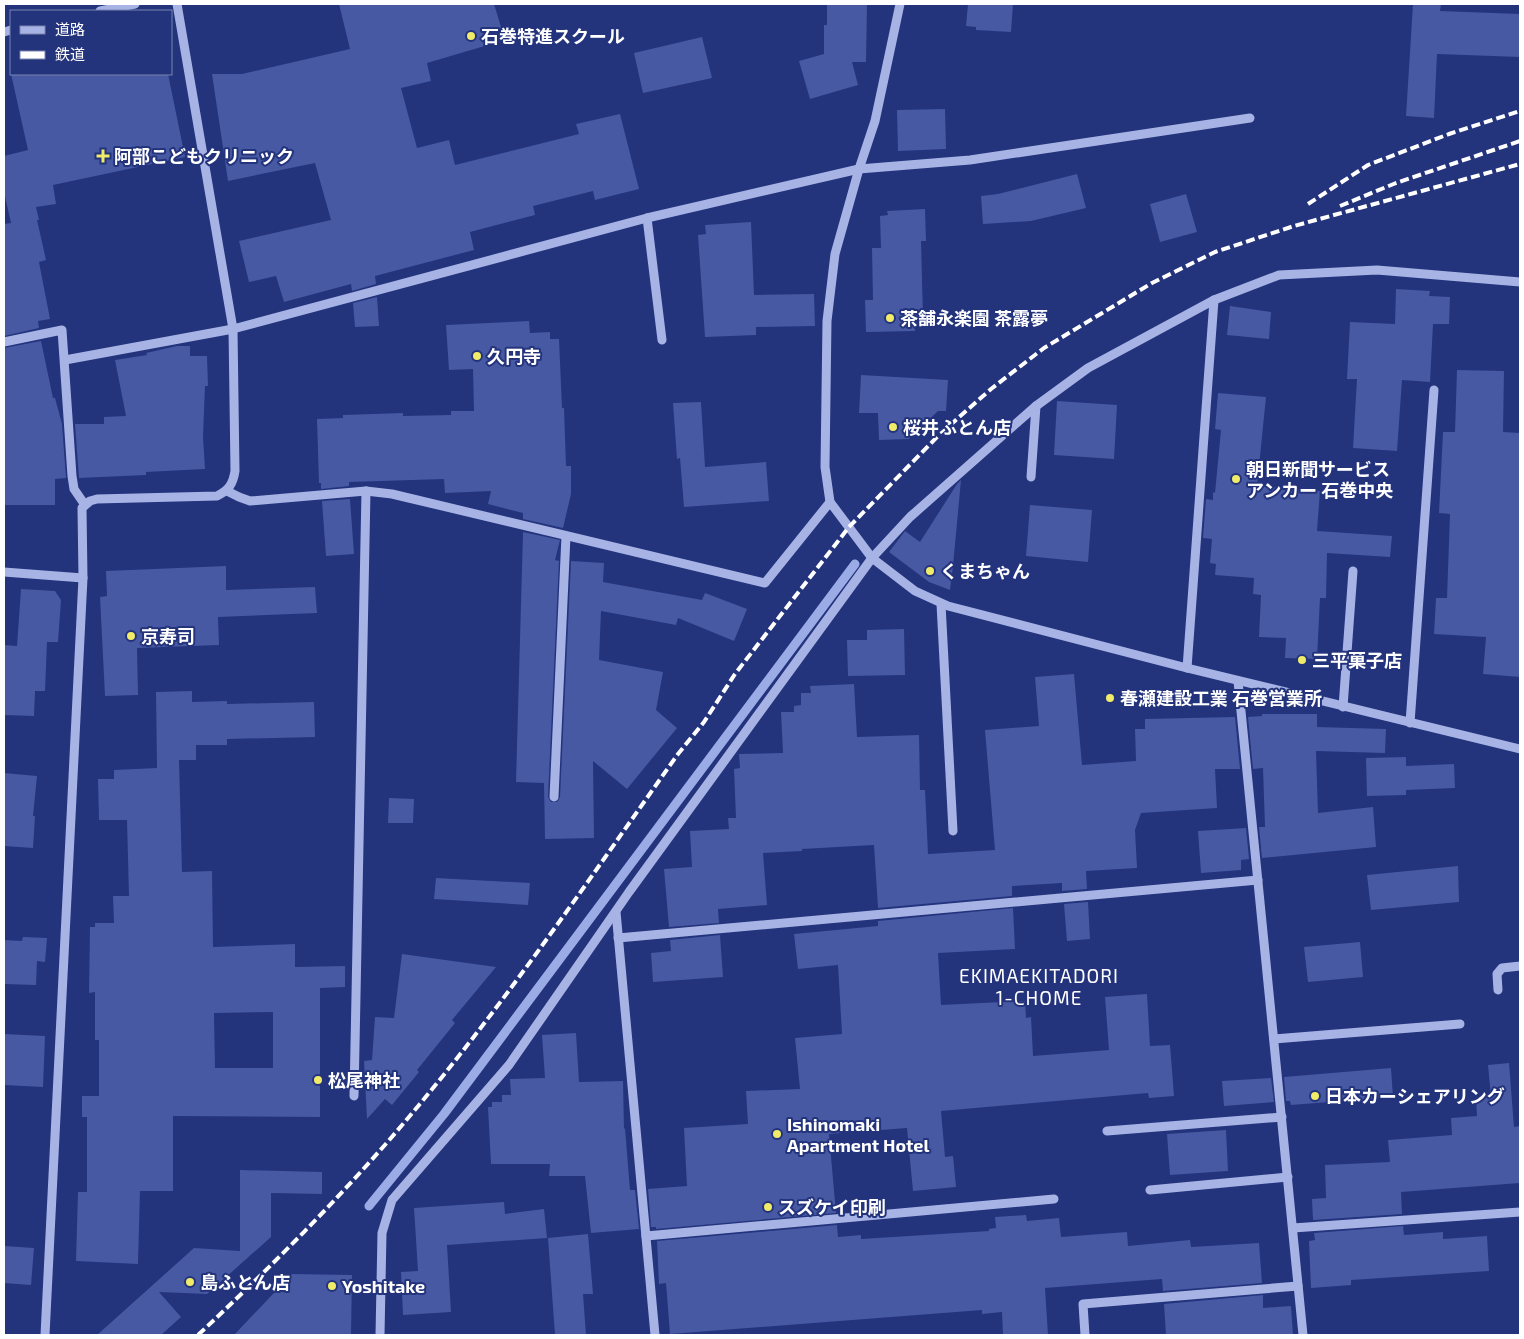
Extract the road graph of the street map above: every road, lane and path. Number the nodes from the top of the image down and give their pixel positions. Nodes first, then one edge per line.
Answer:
1 (135, 4) edge
2 (177, 4) edge
3 (900, 4) edge
4 (105, 10) edge
5 (1250, 118) dead end
6 (859, 169) junction
7 (647, 218) junction
8 (1520, 282) edge
9 (1214, 300) junction
10 (232, 329) junction
11 (662, 340) dead end
12 (4, 342) edge
13 (65, 360) junction
14 (1434, 390) dead end
15 (1036, 406) junction
16 (1032, 477) dead end
17 (227, 490) junction
18 (366, 492) junction
19 (830, 502) junction
20 (85, 505) junction
21 (566, 536) junction
22 (872, 558) junction
23 (4, 572) edge
24 (1353, 572) dead end
25 (83, 578) junction
26 (941, 604) junction
27 (1187, 668) junction
28 (1238, 681) junction
29 (1343, 707) junction
30 (1410, 723) junction
31 (1520, 749) edge
32 (554, 797) dead end
33 (953, 831) dead end
34 (1258, 880) junction
35 (616, 912) junction
36 (618, 938) junction
37 (1520, 966) edge
38 (1498, 990) dead end
39 (1460, 1024) dead end
40 (1274, 1039) junction
41 (354, 1096) dead end
42 (1282, 1117) junction
43 (1107, 1131) dead end
44 (1288, 1177) junction
45 (1150, 1190) dead end
46 (1054, 1199) dead end
47 (1520, 1212) edge
48 (1293, 1228) junction
49 (646, 1236) junction
50 (1298, 1286) junction
51 (46, 1335) edge
52 (380, 1335) edge
53 (655, 1335) edge
54 (1085, 1335) edge
55 (1303, 1335) edge

1 - 4 street
2 - 10 street
3 - 6 street
5 - 6 street
6 - 7 street
6 - 19 street
7 - 10 street
7 - 11 street
8 - 9 street
9 - 15 street
9 - 27 street
10 - 13 street
10 - 17 street
12 - 13 street
13 - 20 street
14 - 30 street
15 - 16 street
15 - 22 street
17 - 18 street
17 - 20 street
18 - 21 street
18 - 41 street
19 - 21 street
19 - 22 street
20 - 25 street
21 - 32 street
22 - 26 street
22 - 35 street
23 - 25 street
24 - 29 street
25 - 51 street
26 - 27 street
26 - 33 street
27 - 28 street
28 - 29 street
28 - 34 street
29 - 30 street
30 - 31 street
34 - 36 street
34 - 40 street
35 - 36 street
35 - 52 street
36 - 49 street
37 - 38 street
39 - 40 street
40 - 42 street
42 - 43 street
42 - 44 street
44 - 45 street
44 - 48 street
46 - 49 street
47 - 48 street
48 - 50 street
49 - 53 street
50 - 54 street
50 - 55 street

